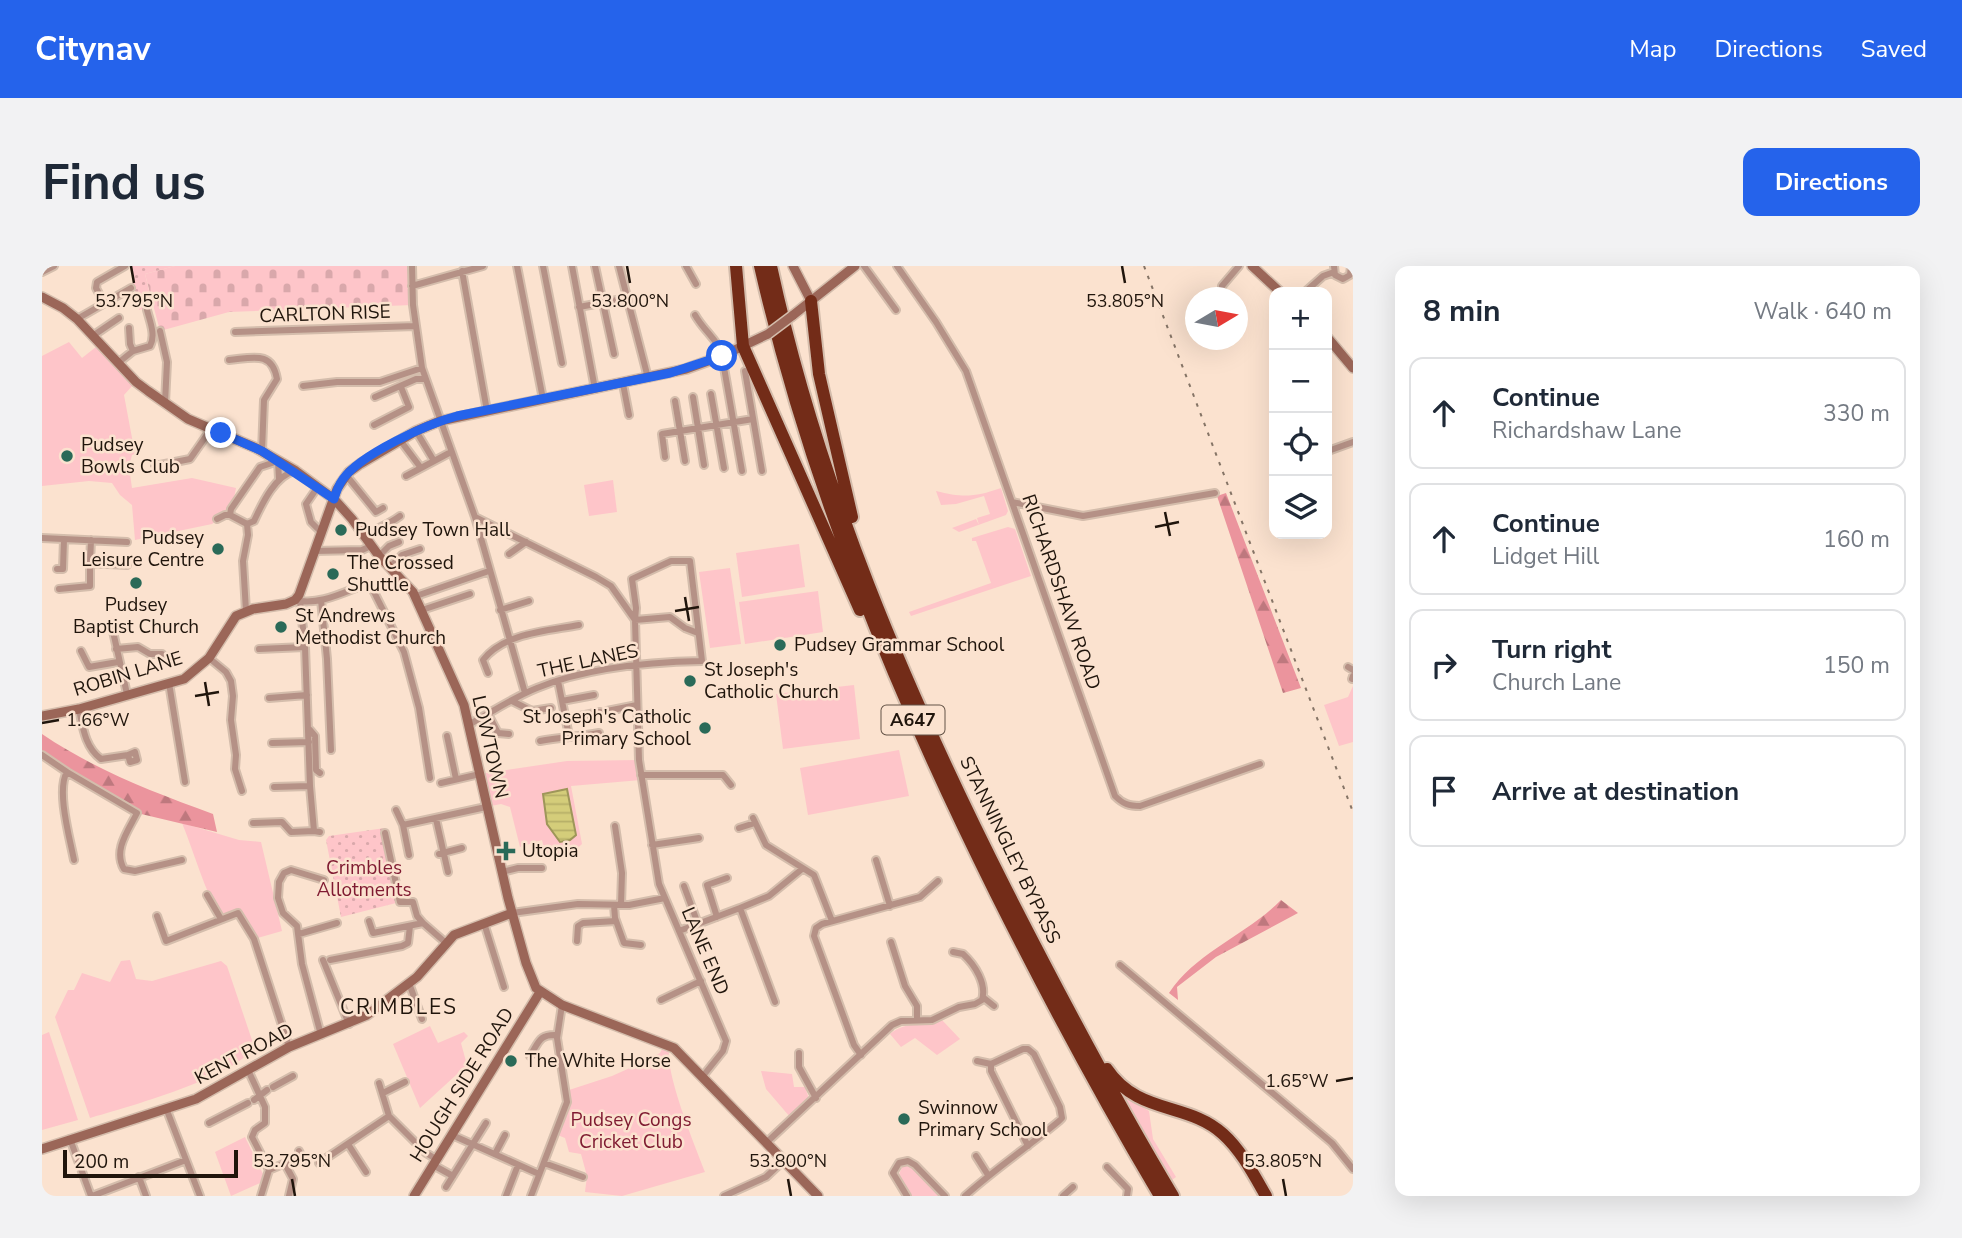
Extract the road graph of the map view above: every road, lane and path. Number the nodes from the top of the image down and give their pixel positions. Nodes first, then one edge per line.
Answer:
1 (54, 266) edge
2 (125, 266) edge
3 (412, 266) edge
4 (443, 266) edge
5 (483, 266) edge
6 (517, 266) edge
7 (543, 266) edge
8 (572, 266) edge
9 (595, 266) edge
10 (620, 266) edge
11 (686, 266) edge
12 (736, 266) edge
13 (761, 266) edge
14 (771, 266) edge
15 (793, 266) edge
16 (864, 266) edge
17 (897, 266) edge
18 (1239, 266) edge
19 (1252, 266) edge
20 (1352, 266) edge
21 (853, 267) edge
22 (465, 269) edge
23 (1334, 269) edge
24 (42, 272) edge
25 (444, 276) junction
26 (696, 284) dead end
27 (412, 286) junction
28 (1222, 286) dead end
29 (1275, 287) edge
30 (1311, 287) edge
31 (131, 288) dead end
32 (42, 297) edge
33 (628, 298) junction
34 (811, 301) junction
35 (603, 302) junction
36 (104, 303) junction
37 (579, 307) junction
38 (146, 310) dead end
39 (895, 310) dead end
40 (695, 315) dead end
41 (119, 318) dead end
42 (77, 319) junction
43 (416, 326) junction
44 (129, 328) dead end
45 (160, 331) dead end
46 (235, 332) dead end
47 (94, 335) junction
48 (1332, 343) edge
49 (743, 346) junction
50 (133, 351) junction
51 (614, 354) dead end
52 (723, 355) junction
53 (229, 360) dead end
54 (118, 363) junction
55 (562, 363) dead end
56 (1352, 365) edge
57 (422, 368) junction
58 (745, 371) dead end
59 (648, 378) junction
60 (425, 379) junction
61 (623, 384) junction
62 (303, 386) dead end
63 (401, 387) junction
64 (595, 389) junction
65 (711, 394) dead end
66 (375, 397) dead end
67 (693, 397) dead end
68 (543, 399) junction
69 (675, 401) dead end
70 (165, 403) junction
71 (487, 411) junction
72 (629, 415) dead end
73 (753, 419) junction
74 (440, 421) junction
75 (734, 422) junction
76 (374, 425) dead end
77 (716, 425) junction
78 (698, 428) junction
79 (211, 429) junction
80 (416, 431) junction
81 (681, 431) junction
82 (400, 440) junction
83 (1353, 442) edge
84 (259, 450) junction
85 (1332, 450) edge
86 (451, 452) junction
87 (666, 457) dead end
88 (278, 461) junction
89 (434, 461) junction
90 (685, 461) dead end
91 (704, 465) dead end
92 (155, 466) dead end
93 (260, 467) junction
94 (421, 468) junction
95 (724, 468) dead end
96 (296, 471) junction
97 (742, 471) dead end
98 (762, 471) dead end
99 (346, 475) junction
100 (406, 476) dead end
101 (279, 480) junction
102 (317, 488) junction
103 (1215, 493) dead end
104 (334, 499) junction
105 (1012, 502) junction
106 (383, 508) dead end
107 (230, 515) junction
108 (400, 516) dead end
109 (475, 517) junction
110 (217, 519) dead end
111 (247, 524) junction
112 (321, 532) junction
113 (365, 536) junction
114 (42, 538) edge
115 (64, 539) junction
116 (91, 540) junction
117 (127, 542) dead end
118 (399, 542) dead end
119 (526, 542) junction
120 (372, 546) junction
121 (420, 549) dead end
122 (314, 551) junction
123 (509, 554) dead end
124 (379, 556) junction
125 (859, 557) junction
126 (90, 564) junction
127 (127, 565) dead end
128 (390, 567) junction
129 (57, 569) dead end
130 (489, 570) junction
131 (59, 589) dead end
132 (470, 594) dead end
133 (416, 596) junction
134 (321, 600) junction
135 (298, 601) junction
136 (529, 601) dead end
137 (422, 610) junction
138 (500, 610) junction
139 (246, 611) junction
140 (635, 620) junction
141 (579, 625) dead end
142 (112, 627) dead end
143 (698, 633) junction
144 (509, 640) junction
145 (305, 647) junction
146 (116, 649) junction
147 (259, 649) dead end
148 (81, 651) dead end
149 (150, 654) junction
150 (162, 654) dead end
151 (208, 659) junction
152 (118, 662) junction
153 (148, 663) dead end
154 (636, 664) junction
155 (488, 673) dead end
156 (558, 681) junction
157 (169, 683) junction
158 (525, 693) junction
159 (127, 694) junction
160 (307, 695) junction
161 (594, 695) dead end
162 (270, 698) dead end
163 (512, 701) junction
164 (562, 701) junction
165 (42, 705) edge
166 (637, 705) junction
167 (551, 708) dead end
168 (79, 709) junction
169 (909, 712) junction
170 (488, 714) junction
171 (43, 715) edge
172 (565, 719) junction
173 (470, 724) junction
174 (309, 728) junction
175 (599, 733) dead end
176 (509, 734) dead end
177 (447, 736) dead end
178 (569, 736) junction
179 (540, 741) dead end
180 (309, 742) junction
181 (272, 743) dead end
182 (331, 750) dead end
183 (42, 755) edge
184 (128, 755) dead end
185 (1260, 764) dead end
186 (727, 767) dead end
187 (67, 772) junction
188 (320, 773) dead end
189 (641, 775) junction
190 (723, 775) junction
191 (430, 778) dead end
192 (456, 779) junction
193 (482, 781) junction
194 (185, 782) dead end
195 (441, 783) dead end
196 (731, 785) dead end
197 (310, 786) junction
198 (274, 787) dead end
199 (242, 791) dead end
200 (486, 807) junction
201 (396, 810) dead end
202 (436, 819) junction
203 (253, 823) dead end
204 (403, 825) junction
205 (615, 826) dead end
206 (740, 828) dead end
207 (385, 833) dead end
208 (699, 838) dead end
209 (652, 845) junction
210 (463, 848) dead end
211 (441, 854) junction
212 (409, 855) dead end
213 (74, 860) dead end
214 (182, 860) dead end
215 (876, 860) dead end
216 (542, 868) dead end
217 (802, 869) junction
218 (448, 872) dead end
219 (502, 872) junction
220 (727, 877) dead end
221 (324, 880) dead end
222 (938, 881) dead end
223 (684, 886) dead end
224 (207, 895) dead end
225 (664, 898) junction
226 (617, 905) junction
227 (890, 906) junction
228 (740, 908) junction
229 (512, 913) junction
230 (157, 916) dead end
231 (717, 917) junction
232 (221, 919) junction
233 (369, 921) dead end
234 (615, 921) junction
235 (832, 921) junction
236 (337, 923) dead end
237 (423, 923) junction
238 (484, 923) junction
239 (698, 924) junction
240 (410, 926) junction
241 (679, 931) junction
242 (299, 934) junction
243 (577, 941) dead end
244 (891, 942) dead end
245 (446, 943) junction
246 (641, 945) dead end
247 (953, 952) dead end
248 (906, 961) dead end
249 (897, 964) junction
250 (1120, 965) dead end
251 (701, 981) junction
252 (409, 983) junction
253 (504, 987) dead end
254 (540, 992) junction
255 (984, 998) junction
256 (661, 1000) dead end
257 (775, 1002) dead end
258 (1064, 1004) junction
259 (562, 1005) junction
260 (994, 1006) dead end
261 (422, 1018) dead end
262 (917, 1019) junction
263 (349, 1024) junction
264 (321, 1035) junction
265 (557, 1035) junction
266 (289, 1047) junction
267 (799, 1053) dead end
268 (861, 1055) junction
269 (530, 1056) dead end
270 (977, 1061) dead end
271 (991, 1064) junction
272 (248, 1070) junction
273 (293, 1076) dead end
274 (703, 1076) junction
275 (405, 1082) dead end
276 (379, 1083) dead end
277 (383, 1093) junction
278 (816, 1098) junction
279 (254, 1099) junction
280 (166, 1108) junction
281 (389, 1116) junction
282 (209, 1123) dead end
283 (486, 1123) dead end
284 (452, 1135) junction
285 (505, 1135) dead end
286 (70, 1139) junction
287 (766, 1143) junction
288 (348, 1144) junction
289 (473, 1144) junction
290 (1028, 1146) junction
291 (42, 1149) edge
292 (495, 1154) junction
293 (976, 1156) dead end
294 (186, 1160) junction
295 (784, 1160) junction
296 (326, 1162) dead end
297 (435, 1162) junction
298 (544, 1163) junction
299 (285, 1164) junction
300 (305, 1164) dead end
301 (518, 1165) junction
302 (1353, 1169) edge
303 (269, 1170) junction
304 (355, 1171) dead end
305 (1108, 1172) dead end
306 (539, 1174) junction
307 (988, 1175) junction
308 (453, 1176) junction
309 (139, 1177) junction
310 (583, 1177) dead end
311 (1073, 1186) dead end
312 (446, 1187) dead end
313 (91, 1196) edge
314 (146, 1196) edge
315 (200, 1196) edge
316 (261, 1196) edge
317 (289, 1196) edge
318 (414, 1196) edge
319 (506, 1196) edge
320 (531, 1196) edge
321 (724, 1196) edge
322 (818, 1196) edge
323 (907, 1196) edge
324 (945, 1196) edge
325 (965, 1196) edge
326 (1063, 1196) edge
327 (1127, 1196) edge
328 (1160, 1196) edge
329 (1173, 1196) edge
330 (1266, 1196) edge

1 - 24 street
2 - 36 street
3 - 27 street
4 - 25 street
5 - 22 street
6 - 68 street
7 - 55 street
8 - 37 street
9 - 35 street
10 - 33 street
11 - 26 street
12 - 49 highway
13 - 169 highway, STANNINGLEY BYPASS / A647
14 - 125 highway, STANNINGLEY BYPASS / A647
15 - 34 main road
16 - 39 street
17 - 105 street, RICHARDSHAW ROAD
18 - 28 street
19 - 29 main road
20 - 23 street
21 - 34 main road
22 - 25 street
22 - 71 street
23 - 30 street
25 - 27 street
27 - 43 street
31 - 36 street
32 - 42 main road, LOWTOWN
33 - 35 street
33 - 59 street
34 - 49 main road, bridge
34 - 125 highway
35 - 37 street
35 - 51 street
36 - 42 street
37 - 64 street
38 - 50 street
40 - 52 street
41 - 47 street
42 - 47 main road, LOWTOWN
43 - 46 street, CARLTON RISE
43 - 57 street
44 - 50 street
45 - 70 street
47 - 54 main road, LOWTOWN
48 - 56 main road
49 - 52 main road
49 - 169 highway
50 - 54 street
52 - 59 main road
52 - 75 street
53 - 84 street
54 - 70 main road, LOWTOWN
57 - 60 street
57 - 62 street
58 - 73 street
59 - 61 main road
60 - 63 street
60 - 74 street
61 - 64 main road
61 - 72 street
63 - 66 street
63 - 76 street
64 - 68 main road
65 - 77 street
67 - 78 street
68 - 71 main road
69 - 81 street
70 - 79 main road, LOWTOWN
71 - 74 main road
73 - 75 street
73 - 98 street
74 - 80 main road
74 - 86 street
75 - 77 street
75 - 97 street
77 - 78 street
77 - 95 street
78 - 81 street
78 - 91 street
79 - 84 main road, LOWTOWN
79 - 92 street
80 - 82 main road
80 - 89 street
81 - 87 street
81 - 90 street
82 - 94 street
82 - 99 main road
83 - 85 street
84 - 88 main road, LOWTOWN
84 - 93 street
86 - 89 street
86 - 109 street
88 - 93 street
88 - 96 main road, LOWTOWN
88 - 101 street
89 - 94 street
93 - 107 street
94 - 100 street
96 - 101 street
96 - 102 main road, LOWTOWN
99 - 104 main road
99 - 106 street
101 - 111 street
102 - 104 main road, LOWTOWN
102 - 112 street
103 - 105 street
104 - 112 main road
104 - 113 main road, LOWTOWN
105 - 185 street, RICHARDSHAW ROAD
107 - 110 street
107 - 111 street
108 - 113 street
109 - 119 street
109 - 130 street
111 - 139 street
112 - 122 main road
113 - 120 main road, LOWTOWN
114 - 115 street
115 - 116 street
115 - 129 street
116 - 117 street
116 - 126 street
118 - 124 street
119 - 123 street
119 - 140 street
120 - 122 street
120 - 124 main road, LOWTOWN
121 - 128 street
122 - 135 main road
124 - 128 main road, LOWTOWN
125 - 258 highway, STANNINGLEY BYPASS / A647
126 - 127 street
126 - 131 street
128 - 133 main road, LOWTOWN
130 - 133 street
130 - 138 street
132 - 137 street
133 - 137 main road, LOWTOWN
134 - 135 street
134 - 182 street
134 - 191 street
135 - 139 main road
135 - 145 street
136 - 138 street
137 - 173 main road, LOWTOWN
138 - 144 street
139 - 151 main road, ROBIN LANE
140 - 143 street
140 - 143 street
140 - 154 street
141 - 144 street
142 - 146 street
143 - 154 street, THE LANES
144 - 155 street
144 - 158 street
145 - 147 street
145 - 160 street
146 - 149 street
146 - 152 street
148 - 152 street
149 - 150 street
149 - 153 street
151 - 157 main road, ROBIN LANE
151 - 199 street
152 - 159 street
154 - 156 street, THE LANES
154 - 166 street
156 - 158 street, THE LANES
156 - 164 street
157 - 159 main road, ROBIN LANE
157 - 194 street
158 - 163 street, THE LANES
159 - 168 main road, ROBIN LANE
160 - 162 street
160 - 174 street
161 - 164 street
163 - 167 street
163 - 170 street, THE LANES
164 - 172 street
165 - 171 street
166 - 172 street
166 - 189 street
168 - 171 main road, ROBIN LANE
168 - 184 street
169 - 328 highway, STANNINGLEY BYPASS / A647
170 - 173 street, THE LANES
170 - 176 street
172 - 178 street
173 - 193 main road, LOWTOWN
174 - 180 street
174 - 188 street
175 - 178 street
177 - 192 street
178 - 179 street
180 - 181 street
180 - 197 street
183 - 187 street
186 - 190 street
187 - 213 street
187 - 214 street
189 - 190 street
189 - 209 street
190 - 196 street
192 - 193 street
192 - 195 street
193 - 200 main road, LOWTOWN
197 - 198 street
197 - 203 street
200 - 202 street
200 - 219 main road, LOWTOWN
201 - 204 street
202 - 204 street
202 - 211 street
204 - 212 street
205 - 226 street
206 - 217 street
207 - 237 street
208 - 209 street
209 - 225 street
210 - 211 street
211 - 218 street
215 - 227 street
216 - 219 street
217 - 228 street
217 - 235 street
219 - 229 main road, LOWTOWN
220 - 231 street
221 - 242 street
222 - 227 street
223 - 239 street
224 - 232 street
225 - 226 street, LANE END
225 - 241 street, LANE END
226 - 229 street, LANE END
226 - 234 street
227 - 235 street
228 - 231 street
228 - 257 street
229 - 238 main road, KENT ROAD
229 - 254 main road, LOWTOWN
230 - 232 street
231 - 239 street
232 - 266 street
233 - 240 street
234 - 243 street
234 - 246 street
235 - 268 street
236 - 242 street
237 - 240 street
237 - 245 street
238 - 245 main road, KENT ROAD
238 - 253 street
239 - 241 street
240 - 263 street
241 - 251 street, LANE END
242 - 264 street
244 - 249 street
245 - 252 main road, KENT ROAD
247 - 255 street
248 - 249 street
249 - 262 street
250 - 302 street
251 - 256 street
251 - 274 street, LANE END
252 - 261 street
252 - 263 main road, KENT ROAD
254 - 259 main road
254 - 284 main road, HOUGH SIDE ROAD
255 - 260 street
255 - 262 street
258 - 329 highway, STANNINGLEY BYPASS / A647
258 - 330 highway
259 - 265 street
259 - 274 main road
262 - 268 street
263 - 264 main road, KENT ROAD
264 - 266 main road, KENT ROAD
265 - 269 street
265 - 298 street
266 - 272 main road, KENT ROAD
267 - 278 street
268 - 278 street
270 - 271 street
271 - 290 street
271 - 290 street
272 - 279 street
272 - 280 main road, KENT ROAD
273 - 279 street
274 - 287 main road
275 - 277 street
276 - 277 street
277 - 281 street
278 - 287 street
279 - 282 street
279 - 303 street
280 - 286 main road, KENT ROAD
280 - 294 street
281 - 288 street
281 - 297 street
283 - 289 street
284 - 289 street
284 - 297 main road, HOUGH SIDE ROAD
285 - 292 street
286 - 291 main road, KENT ROAD
286 - 313 street
287 - 295 main road
288 - 296 street
288 - 304 street
289 - 292 street
289 - 308 street
290 - 307 street
292 - 301 street
293 - 307 street
294 - 309 street
294 - 315 street
295 - 321 street
295 - 322 main road
297 - 308 street
297 - 318 main road, HOUGH SIDE ROAD
298 - 306 street
298 - 310 street
299 - 300 street
299 - 303 street
299 - 317 street
301 - 306 street
301 - 319 street
303 - 316 street
305 - 327 street
306 - 320 street
307 - 325 street
308 - 312 street
309 - 313 street
309 - 314 street
311 - 326 street
323 - 324 street

